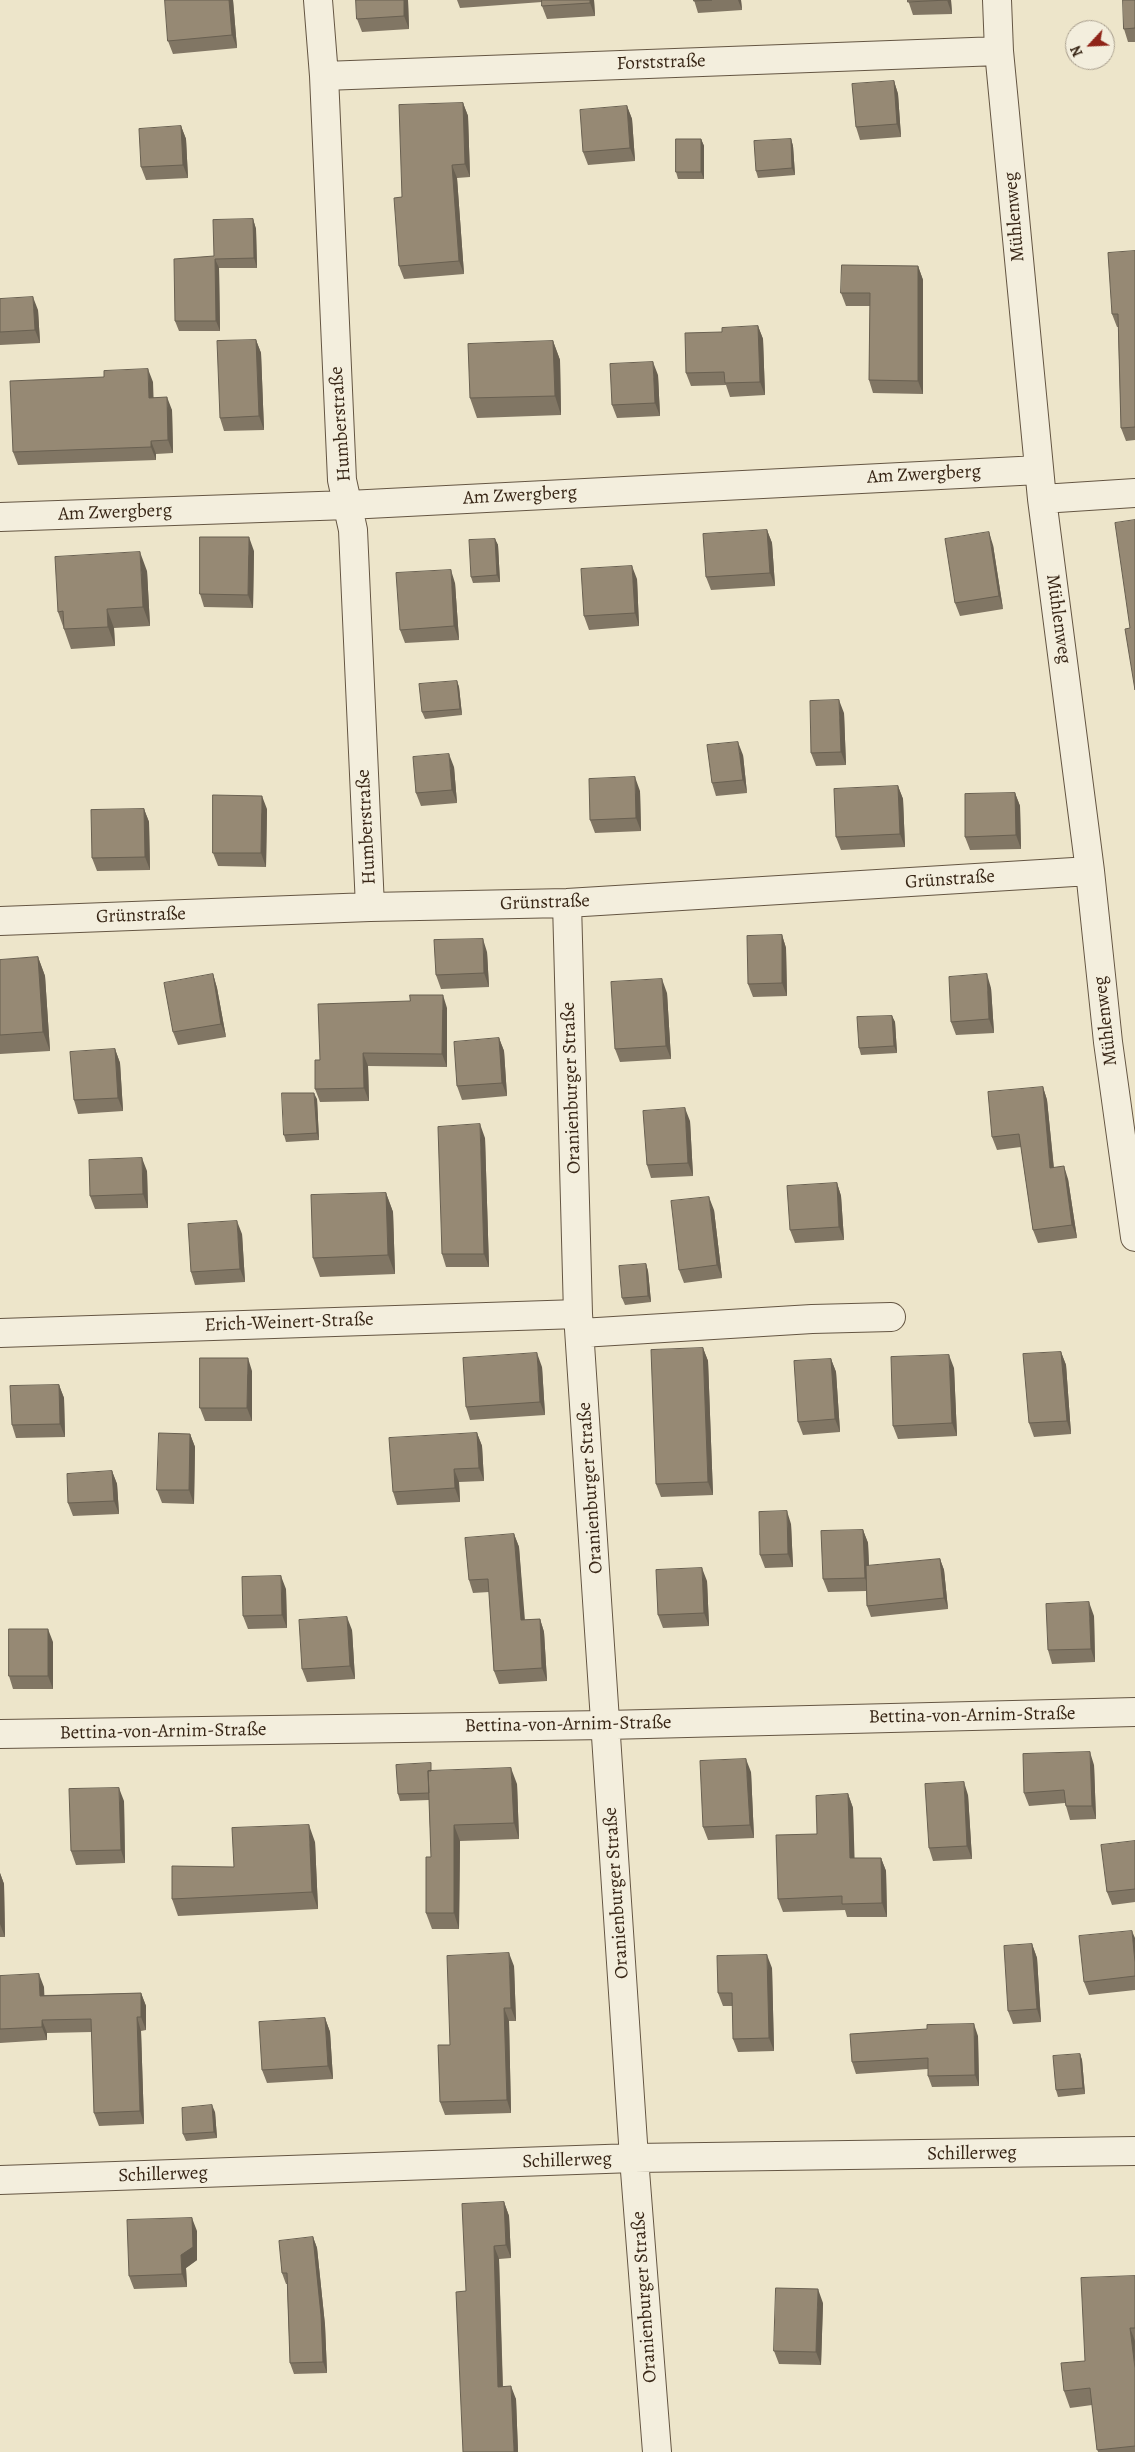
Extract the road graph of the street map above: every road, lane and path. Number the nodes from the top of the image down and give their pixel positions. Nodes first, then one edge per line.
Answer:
1 (318, 0) edge
2 (997, 0) edge
3 (999, 50) junction
4 (324, 76) junction
5 (1040, 470) junction
6 (1135, 493) edge
7 (1042, 499) junction
8 (348, 505) junction
9 (0, 517) edge
10 (1090, 871) junction
11 (567, 903) junction
12 (370, 907) junction
13 (0, 921) edge
14 (1135, 1237) edge
15 (891, 1318) dead end
16 (580, 1323) junction
17 (0, 1333) edge
18 (1135, 1712) edge
19 (606, 1725) junction
20 (0, 1734) edge
21 (1135, 2151) edge
22 (634, 2158) junction
23 (0, 2180) edge
24 (657, 2452) edge

1 - 4 street, Humberstraße
2 - 3 street, Mühlenweg
3 - 4 street, Forststraße
3 - 5 street, Mühlenweg
4 - 8 street, Humberstraße
5 - 7 street, Mühlenweg
5 - 8 street, Am Zwergberg
6 - 7 street
7 - 10 street, Mühlenweg
8 - 9 street, Am Zwergberg
8 - 12 street, Humberstraße
10 - 11 street, Grünstraße
10 - 14 street, Mühlenweg
11 - 12 street, Grünstraße
11 - 16 street, Oranienburger Straße
12 - 13 street, Grünstraße
15 - 16 street
16 - 17 street, Erich-Weinert-Straße
16 - 19 street, Oranienburger Straße
18 - 19 street, Bettina-von-Arnim-Straße
19 - 20 street, Bettina-von-Arnim-Straße
19 - 22 street, Oranienburger Straße
21 - 22 street, Schillerweg
22 - 23 street, Schillerweg
22 - 24 street, Oranienburger Straße

